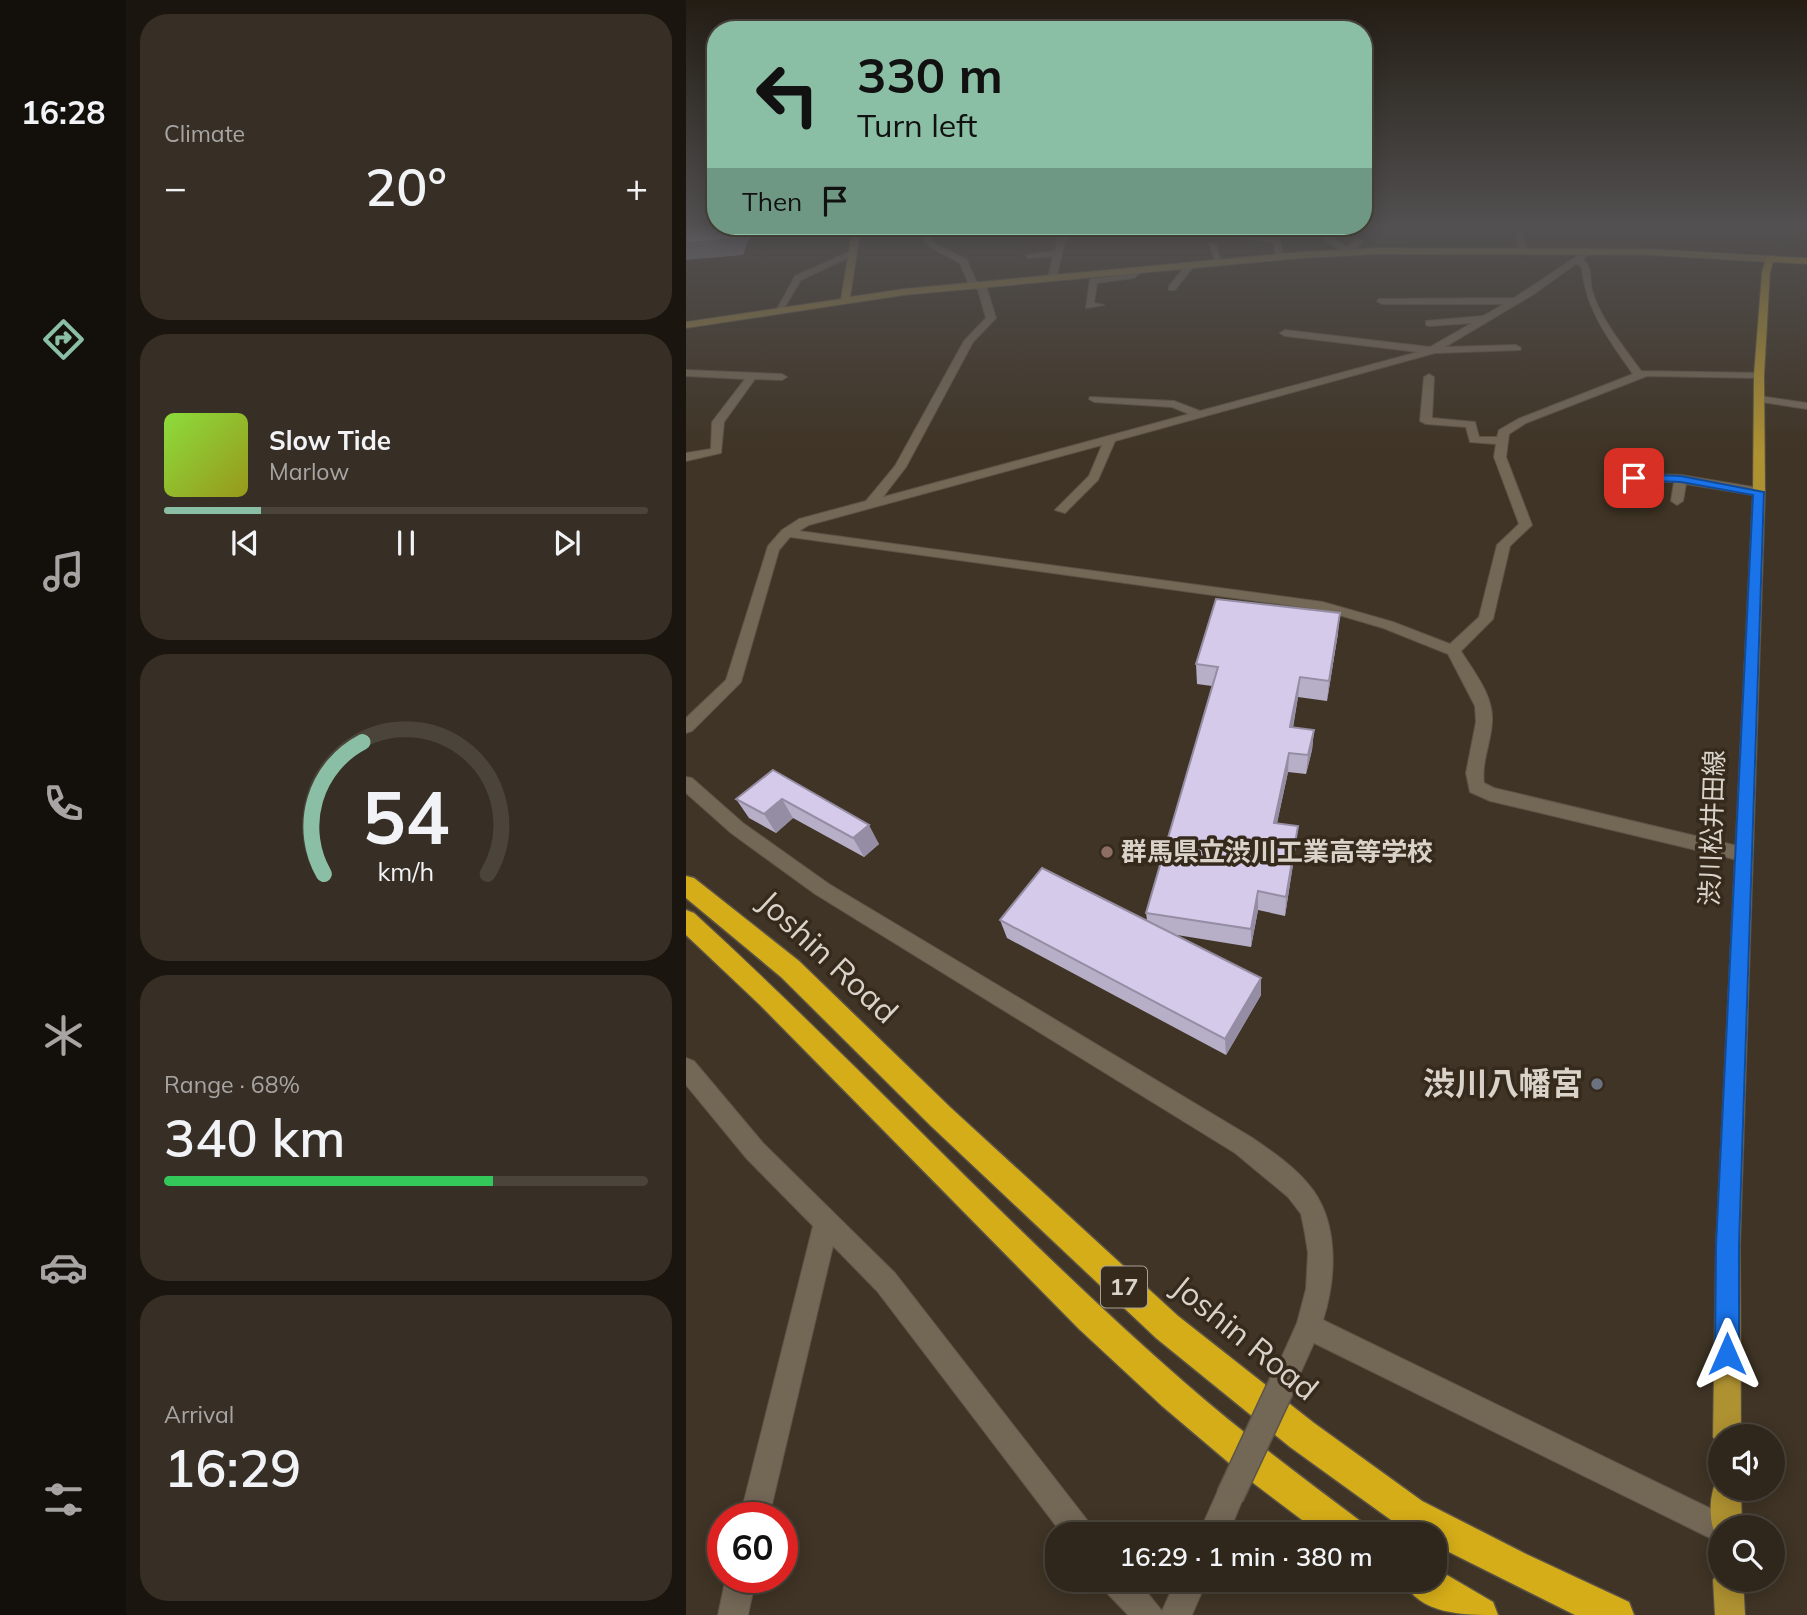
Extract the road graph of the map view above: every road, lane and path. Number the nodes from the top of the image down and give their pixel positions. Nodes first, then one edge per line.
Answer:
1 (784, 301) edge
2 (837, 301) edge
3 (986, 301) edge
4 (1091, 301) edge
5 (1517, 301) edge
6 (1593, 301) edge
7 (1764, 301) edge
8 (1099, 305) dead end
9 (778, 311) junction
10 (1487, 319) junction
11 (1429, 323) dead end
12 (686, 325) edge
13 (1285, 333) dead end
14 (1437, 348) junction
15 (1516, 348) dead end
16 (686, 373) edge
17 (1639, 375) junction
18 (1759, 375) junction
19 (752, 376) junction
20 (782, 377) dead end
21 (1429, 377) dead end
22 (1807, 395) edge
23 (1759, 399) junction
24 (1094, 400) dead end
25 (1792, 402) junction
26 (1807, 406) edge
27 (1200, 415) junction
28 (1110, 439) junction
29 (1501, 442) junction
30 (686, 457) edge
31 (1611, 477) dead end
32 (1681, 479) junction
33 (1759, 492) junction
34 (1677, 500) dead end
35 (872, 502) junction
36 (1061, 510) dead end
37 (787, 533) junction
38 (1453, 651) junction
39 (686, 727) edge
40 (686, 783) edge
41 (1742, 854) junction
42 (686, 885) edge
43 (686, 920) edge
44 (686, 1068) edge
45 (826, 1222) junction
46 (1308, 1327) junction
47 (1727, 1424) edge
48 (758, 1502) edge
49 (1071, 1522) edge
50 (1219, 1522) edge
51 (1332, 1522) edge
52 (1708, 1522) edge
53 (1128, 1592) edge
54 (1187, 1592) edge
55 (1441, 1592) edge
56 (1728, 1592) edge
57 (738, 1593) edge
58 (1729, 1614) edge
59 (733, 1615) edge
60 (1150, 1615) edge
61 (1176, 1615) edge
62 (1480, 1615) edge
63 (1616, 1615) edge

1 - 9 street
2 - 9 street
3 - 35 street
4 - 8 street
5 - 10 street
6 - 17 street
7 - 18 main road, 渋川松井田線
9 - 12 street
10 - 11 street
10 - 14 street
13 - 14 street
14 - 15 street
14 - 27 street
16 - 19 street
17 - 18 street
17 - 29 street
18 - 23 main road, 渋川松井田線
19 - 20 street
19 - 30 street
21 - 29 street
22 - 25 street
23 - 25 street
23 - 33 main road, 渋川松井田線
24 - 27 street
25 - 26 street
27 - 28 street
28 - 35 street
28 - 36 street
29 - 38 street
31 - 32 street
32 - 33 street
32 - 34 street
33 - 41 main road, 渋川松井田線
35 - 37 street
37 - 38 street
37 - 39 street
38 - 41 street
40 - 46 street
41 - 47 main road, 渋川松井田線
42 - 63 highway, Joshin Road / 17
43 - 51 highway, 17
44 - 45 street
45 - 48 street
45 - 49 street
46 - 50 street, bridge
46 - 52 street
53 - 60 street
54 - 61 street
55 - 62 highway
56 - 58 main road
57 - 59 street

